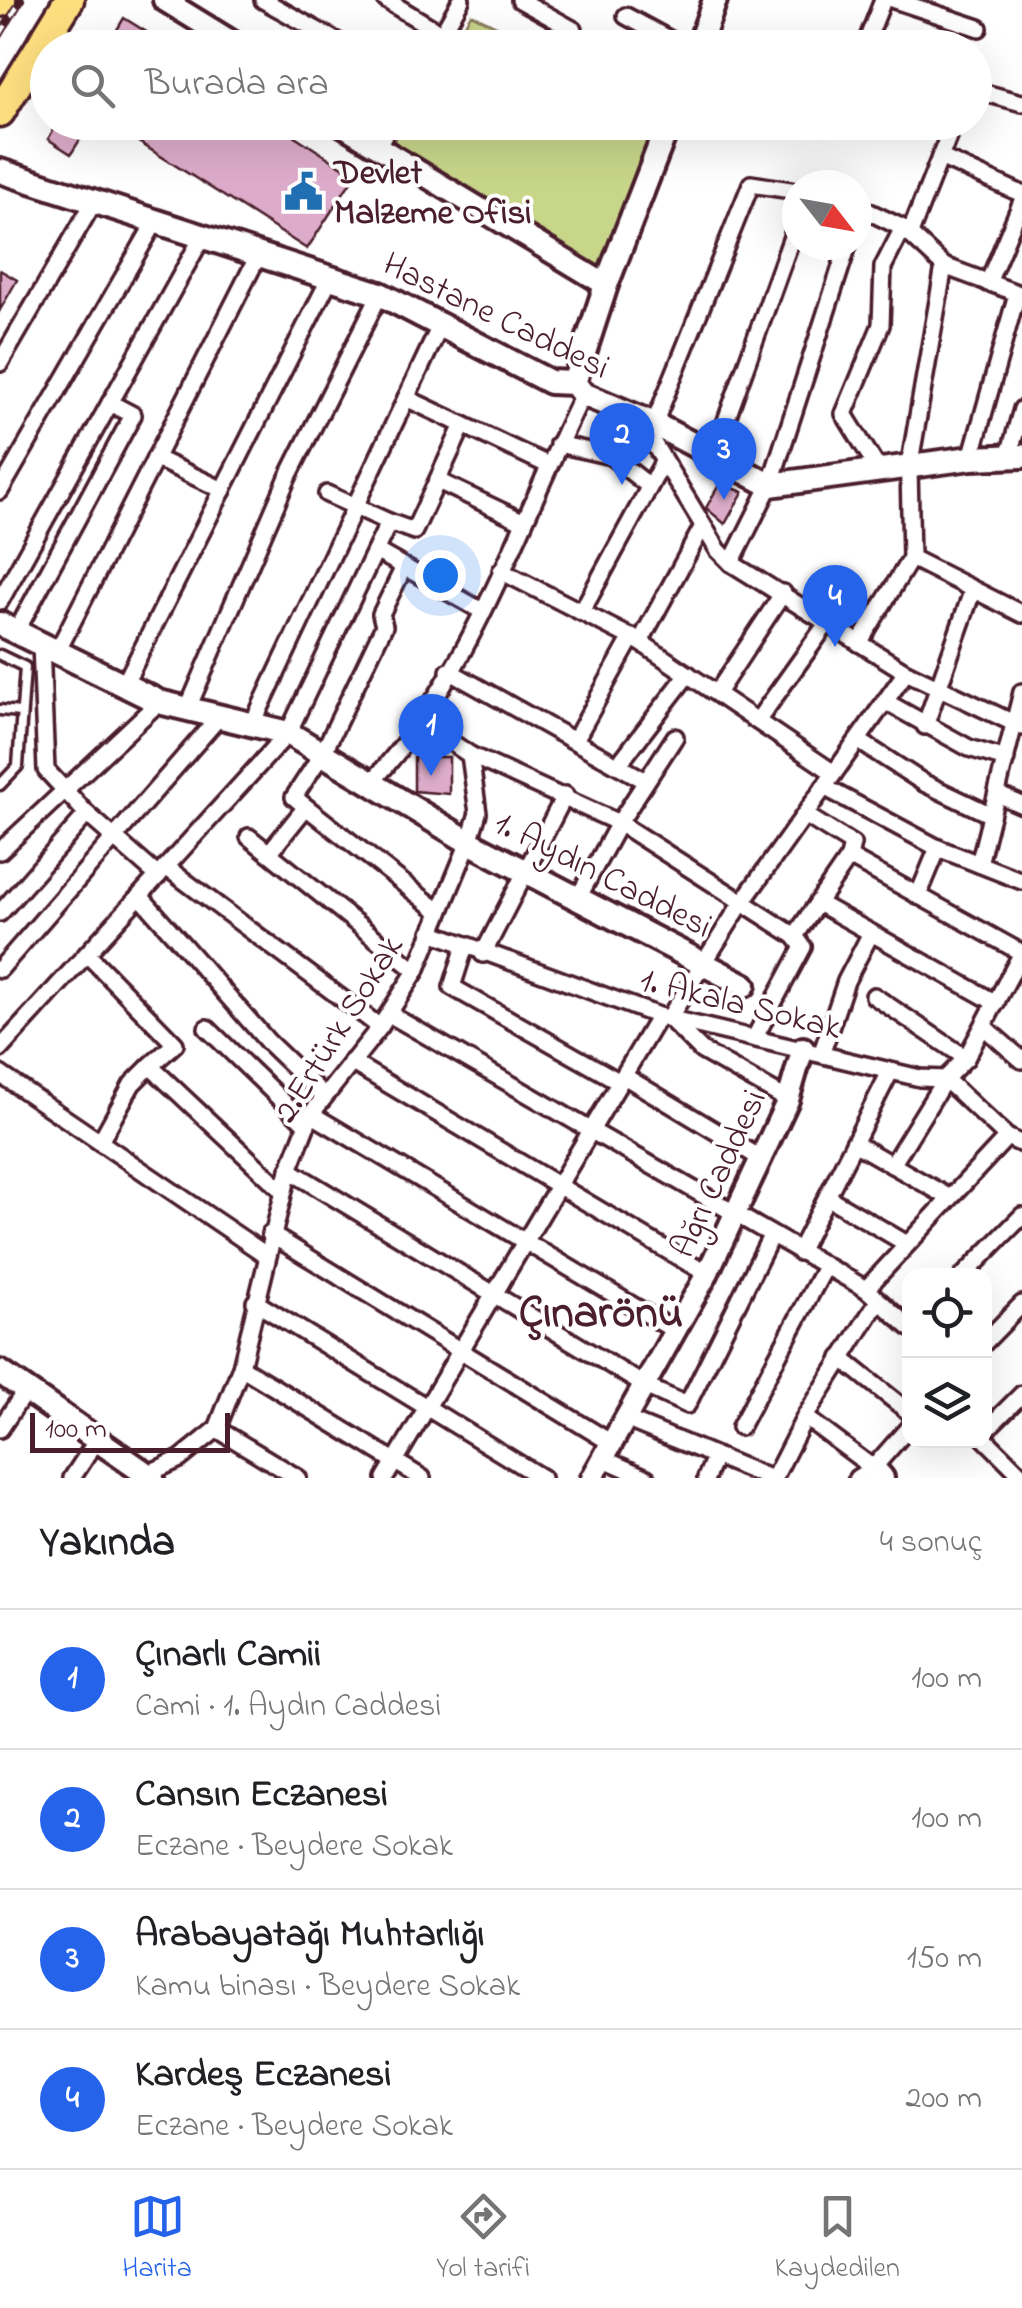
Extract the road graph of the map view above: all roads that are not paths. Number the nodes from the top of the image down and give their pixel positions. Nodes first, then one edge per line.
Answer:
1 (48, 0) edge
2 (68, 0) edge
3 (164, 0) edge
4 (264, 0) edge
5 (386, 0) edge
6 (461, 0) edge
7 (520, 0) edge
8 (715, 0) edge
9 (883, 0) edge
10 (894, 0) edge
11 (945, 8) edge
12 (626, 16) dead end
13 (979, 28) dead end
14 (31, 30) edge
15 (50, 30) edge
16 (213, 30) edge
17 (317, 30) edge
18 (424, 30) edge
19 (444, 30) edge
20 (574, 30) dead end
21 (652, 30) edge
22 (704, 30) edge
23 (871, 30) edge
24 (30, 31) edge
25 (30, 63) edge
26 (0, 83) edge
27 (992, 95) edge
28 (1022, 104) edge
29 (0, 112) edge
30 (366, 140) edge
31 (381, 140) edge
32 (662, 140) edge
33 (947, 140) edge
34 (377, 147) junction
35 (940, 157) junction
36 (0, 170) edge
37 (782, 189) edge
38 (1022, 198) edge
39 (95, 200) junction
40 (872, 216) edge
41 (157, 218) junction
42 (907, 230) junction
43 (204, 234) junction
44 (260, 252) junction
45 (784, 260) edge
46 (843, 260) edge
47 (944, 266) junction
48 (332, 276) junction
49 (988, 283) junction
50 (606, 284) junction
51 (380, 294) junction
52 (1020, 295) edge
53 (442, 322) junction
54 (0, 363) edge
55 (578, 388) junction
56 (406, 398) junction
57 (110, 403) junction
58 (1022, 410) edge
59 (646, 421) junction
60 (463, 425) junction
61 (558, 444) junction
62 (714, 454) junction
63 (1016, 456) edge
64 (155, 458) junction
65 (971, 458) junction
66 (663, 462) junction
67 (548, 465) junction
68 (909, 468) junction
69 (880, 472) junction
70 (438, 481) junction
71 (770, 485) junction
72 (648, 486) junction
73 (223, 490) junction
74 (0, 491) edge
75 (327, 494) dead end
76 (356, 508) junction
77 (389, 522) junction
78 (524, 522) junction
79 (703, 526) junction
80 (376, 551) junction
81 (911, 558) junction
82 (732, 563) junction
83 (404, 567) junction
84 (502, 571) junction
85 (972, 592) junction
86 (783, 593) junction
87 (0, 601) edge
88 (482, 611) junction
89 (582, 611) junction
90 (1022, 614) edge
91 (828, 622) junction
92 (8, 628) edge
93 (636, 640) junction
94 (858, 642) junction
95 (49, 648) junction
96 (0, 655) edge
97 (450, 671) junction
98 (906, 672) junction
99 (688, 674) junction
100 (123, 686) junction
101 (939, 688) junction
102 (1022, 692) edge
103 (716, 693) junction
104 (159, 702) junction
105 (886, 702) junction
106 (0, 710) edge
107 (187, 710) junction
108 (20, 712) junction
109 (219, 717) junction
110 (758, 720) junction
111 (420, 721) junction
112 (253, 723) junction
113 (925, 726) junction
114 (1018, 726) edge
115 (288, 733) junction
116 (675, 737) dead end
117 (575, 740) junction
118 (859, 741) junction
119 (324, 751) junction
120 (470, 755) junction
121 (1006, 759) junction
122 (618, 765) junction
123 (829, 780) junction
124 (646, 781) junction
125 (371, 782) junction
126 (0, 785) edge
127 (66, 792) junction
128 (565, 794) junction
129 (997, 794) junction
130 (1022, 805) edge
131 (306, 807) junction
132 (87, 814) junction
133 (805, 815) junction
134 (992, 816) junction
135 (619, 823) junction
136 (114, 837) junction
137 (249, 837) dead end
138 (469, 842) junction
139 (938, 848) junction
140 (0, 852) edge
141 (269, 853) junction
142 (849, 857) junction
143 (979, 864) junction
144 (524, 868) junction
145 (162, 871) junction
146 (1022, 880) edge
147 (140, 896) junction
148 (918, 896) junction
149 (578, 898) junction
150 (818, 903) junction
151 (741, 904) junction
152 (440, 912) junction
153 (0, 913) edge
154 (432, 932) junction
155 (871, 933) junction
156 (795, 936) junction
157 (465, 946) junction
158 (1022, 953) edge
159 (87, 954) junction
160 (484, 954) junction
161 (702, 963) junction
162 (0, 969) edge
163 (416, 970) junction
164 (1016, 980) edge
165 (744, 986) dead end
166 (874, 996) dead end
167 (996, 1003) junction
168 (664, 1017) junction
169 (384, 1020) junction
170 (984, 1027) junction
171 (207, 1028) dead end
172 (755, 1037) junction
173 (0, 1049) edge
174 (812, 1050) junction
175 (966, 1058) junction
176 (1022, 1060) edge
177 (351, 1062) junction
178 (150, 1066) junction
179 (890, 1072) junction
180 (0, 1074) edge
181 (622, 1079) junction
182 (945, 1080) junction
183 (323, 1094) junction
184 (788, 1100) junction
185 (309, 1120) junction
186 (590, 1133) junction
187 (1014, 1140) edge
188 (100, 1142) junction
189 (854, 1143) junction
190 (760, 1158) junction
191 (892, 1164) junction
192 (289, 1170) junction
193 (558, 1186) junction
194 (283, 1191) junction
195 (827, 1196) junction
196 (950, 1198) junction
197 (732, 1212) junction
198 (1022, 1216) edge
199 (270, 1234) junction
200 (771, 1236) junction
201 (526, 1242) junction
202 (907, 1244) junction
203 (799, 1252) junction
204 (266, 1255) junction
205 (825, 1267) junction
206 (971, 1268) edge
207 (706, 1274) junction
208 (494, 1295) junction
209 (872, 1295) junction
210 (255, 1302) junction
211 (1022, 1304) edge
212 (902, 1321) edge
213 (676, 1332) junction
214 (992, 1335) edge
215 (461, 1350) junction
216 (841, 1358) junction
217 (242, 1367) junction
218 (0, 1372) edge
219 (647, 1387) junction
220 (26, 1390) junction
221 (1022, 1394) edge
222 (902, 1406) edge
223 (427, 1407) junction
224 (804, 1417) junction
225 (628, 1420) junction
226 (992, 1426) edge
227 (740, 1427) dead end
228 (0, 1429) edge
229 (217, 1429) junction
230 (902, 1436) edge
231 (97, 1440) junction
232 (992, 1444) edge
233 (608, 1451) junction
234 (716, 1457) junction
235 (395, 1461) junction
236 (871, 1475) edge
237 (150, 1476) edge
238 (1022, 1476) edge
239 (72, 1478) edge
240 (298, 1478) edge
241 (385, 1478) edge
242 (422, 1478) edge
243 (542, 1478) edge
244 (592, 1478) edge
245 (646, 1478) edge
246 (706, 1478) edge
247 (772, 1478) edge

1 - 14 highway
2 - 15 highway
3 - 16 street
4 - 17 street
5 - 18 street
6 - 19 street
7 - 20 street
8 - 22 main road
9 - 23 street
10 - 11 street
11 - 13 street
12 - 21 street
24 - 26 highway
25 - 29 highway
27 - 28 street
30 - 34 street
31 - 34 street
32 - 50 main road
33 - 35 street
34 - 50 street
35 - 38 street
35 - 42 street
36 - 39 main road, Hastane Caddesi
37 - 59 street
38 - 49 street
39 - 41 main road, Hastane Caddesi
39 - 54 street
40 - 42 street
41 - 43 main road, Hastane Caddesi
41 - 74 street
42 - 47 street
42 - 69 street
43 - 44 main road, Hastane Caddesi
43 - 57 street
44 - 48 main road, Hastane Caddesi
44 - 64 street
45 - 62 street
46 - 71 street
47 - 49 street
47 - 68 street
48 - 51 main road, Hastane Caddesi
48 - 73 street
49 - 52 street
50 - 55 main road
51 - 53 main road, Hastane Caddesi
51 - 107 street
52 - 65 street
53 - 55 main road, Hastane Caddesi
53 - 56 street
55 - 59 main road, Hastane Caddesi
55 - 61 street
56 - 60 street
56 - 76 street
57 - 87 street
57 - 92 street
58 - 63 street
59 - 62 main road, Hastane Caddesi
59 - 66 street
60 - 67 street
60 - 70 street
61 - 67 street
61 - 72 street
62 - 71 main road, Hastane Caddesi
63 - 65 main road
64 - 73 street
64 - 95 street
65 - 68 main road
66 - 72 street
66 - 79 street
67 - 78 street
68 - 69 main road
68 - 81 street
69 - 71 main road
70 - 77 street
70 - 78 street
71 - 82 street
72 - 89 street
73 - 100 street
75 - 76 street
76 - 77 street
76 - 112 street
77 - 80 street
78 - 84 street
79 - 82 street
79 - 93 street
80 - 83 street
80 - 115 street
81 - 85 street
81 - 94 street
82 - 86 street
83 - 88 street
83 - 119 street
84 - 88 street
84 - 89 street
85 - 90 street
85 - 101 street
86 - 91 street
86 - 103 street
88 - 97 street
89 - 93 street
91 - 94 street
91 - 110 street
92 - 95 main road, 1. Aydın Caddesi
93 - 99 street
93 - 117 street
94 - 98 street
95 - 100 main road, 1. Aydın Caddesi
95 - 127 street
96 - 108 lane
97 - 111 street
97 - 117 street
98 - 101 street
98 - 105 street
99 - 103 street
99 - 122 street
100 - 104 main road, 1. Aydın Caddesi
101 - 113 street
101 - 114 street
102 - 114 street
103 - 110 street
104 - 107 main road, 1. Aydın Caddesi
104 - 127 street
105 - 113 street
105 - 118 street
106 - 108 lane
107 - 109 main road, 1. Aydın Caddesi
108 - 126 lane
109 - 112 main road, 1. Aydın Caddesi
109 - 136 street
110 - 123 street
111 - 120 street
111 - 125 street
112 - 115 main road, 1. Aydın Caddesi
113 - 121 street
114 - 121 street
115 - 119 main road, 1. Aydın Caddesi
115 - 145 street
116 - 124 street
117 - 122 street
118 - 123 street
118 - 134 street
119 - 125 main road, 1. Aydın Caddesi
119 - 131 street
120 - 128 street
120 - 138 street, 2.Ertürk Sokak
121 - 129 street
122 - 124 street
123 - 133 street
123 - 139 street
124 - 135 street
125 - 138 main road, 1. Aydın Caddesi
127 - 132 street
127 - 140 street
128 - 135 street
128 - 144 street
129 - 130 street
129 - 134 street
131 - 141 street
131 - 152 street
132 - 136 street
132 - 153 street
133 - 142 street
133 - 151 street
134 - 143 street
135 - 149 street
135 - 151 street
136 - 145 street
136 - 162 street
137 - 141 street
138 - 144 main road, 1. Aydın Caddesi
138 - 152 street, 2.Ertürk Sokak
139 - 143 street
139 - 148 street
141 - 163 street
142 - 148 street
142 - 150 street
143 - 146 street
144 - 149 main road, 1. Aydın Caddesi
144 - 160 street
145 - 147 street
145 - 169 street
147 - 159 street
147 - 183 street
148 - 158 street
149 - 161 main road, 1. Aydın Caddesi
150 - 155 street
150 - 156 street
151 - 156 street
151 - 161 street
152 - 154 street, 2.Ertürk Sokak
154 - 157 street, 1. Akala Sokak
154 - 163 street, 2.Ertürk Sokak
155 - 167 street
155 - 174 street
156 - 172 street
157 - 160 street, 1. Akala Sokak
157 - 181 street
158 - 164 street
159 - 173 street
159 - 178 street
160 - 168 street, 1. Akala Sokak
161 - 165 main road, 1. Aydın Caddesi
161 - 168 street
163 - 169 street, 2.Ertürk Sokak
164 - 167 street
166 - 175 street
167 - 170 street
168 - 172 street, 1. Akala Sokak
168 - 181 street
168 - 184 street
169 - 177 street, 2.Ertürk Sokak
169 - 186 street
170 - 175 street
170 - 176 street
171 - 185 street
172 - 174 street, 1. Akala Sokak
174 - 179 street, 1. Akala Sokak
174 - 184 street, Ağrı Caddesi
175 - 182 street
177 - 183 street, 2.Ertürk Sokak
177 - 193 street
178 - 188 street
178 - 194 street
179 - 182 street, 1. Akala Sokak
179 - 189 street
180 - 188 street
181 - 186 street
181 - 190 street
182 - 187 street
182 - 191 street
183 - 185 street, 2.Ertürk Sokak
184 - 190 street, Ağrı Caddesi
185 - 192 street, 2.Ertürk Sokak
185 - 201 street
186 - 193 street
186 - 197 street
187 - 196 street
188 - 204 street
189 - 191 street
189 - 195 street
190 - 197 street, Ağrı Caddesi
191 - 196 street
192 - 194 street, 2.Ertürk Sokak
192 - 208 street
193 - 201 street
193 - 207 street
194 - 199 street, 2.Ertürk Sokak
195 - 202 street
195 - 203 street
196 - 202 street
197 - 200 street
197 - 207 street, Ağrı Caddesi
198 - 206 street
199 - 204 street, 2.Ertürk Sokak
199 - 215 street
200 - 203 street
200 - 219 street
201 - 208 street
201 - 213 street
202 - 209 street
203 - 205 street
204 - 210 street, 2.Ertürk Sokak
205 - 209 street
205 - 227 street
207 - 213 street, Ağrı Caddesi
208 - 215 street
208 - 219 street
209 - 212 street
209 - 216 street
210 - 217 street, 2.Ertürk Sokak
210 - 223 street
211 - 214 street
213 - 219 street, Ağrı Caddesi
215 - 223 street
215 - 233 street
216 - 222 street
216 - 224 street
217 - 229 street, 2.Ertürk Sokak
217 - 235 street
218 - 220 main road
219 - 225 street, Ağrı Caddesi
220 - 228 street
220 - 231 main road
221 - 226 street
223 - 235 street
223 - 243 street
224 - 236 street
224 - 247 street
225 - 233 street, Ağrı Caddesi
225 - 234 street
229 - 237 street, 2.Ertürk Sokak
229 - 240 street
230 - 236 street
231 - 237 main road
231 - 239 street
232 - 238 street
233 - 244 street, Ağrı Caddesi
233 - 245 street
234 - 246 street
234 - 247 street
235 - 241 street
235 - 242 street

